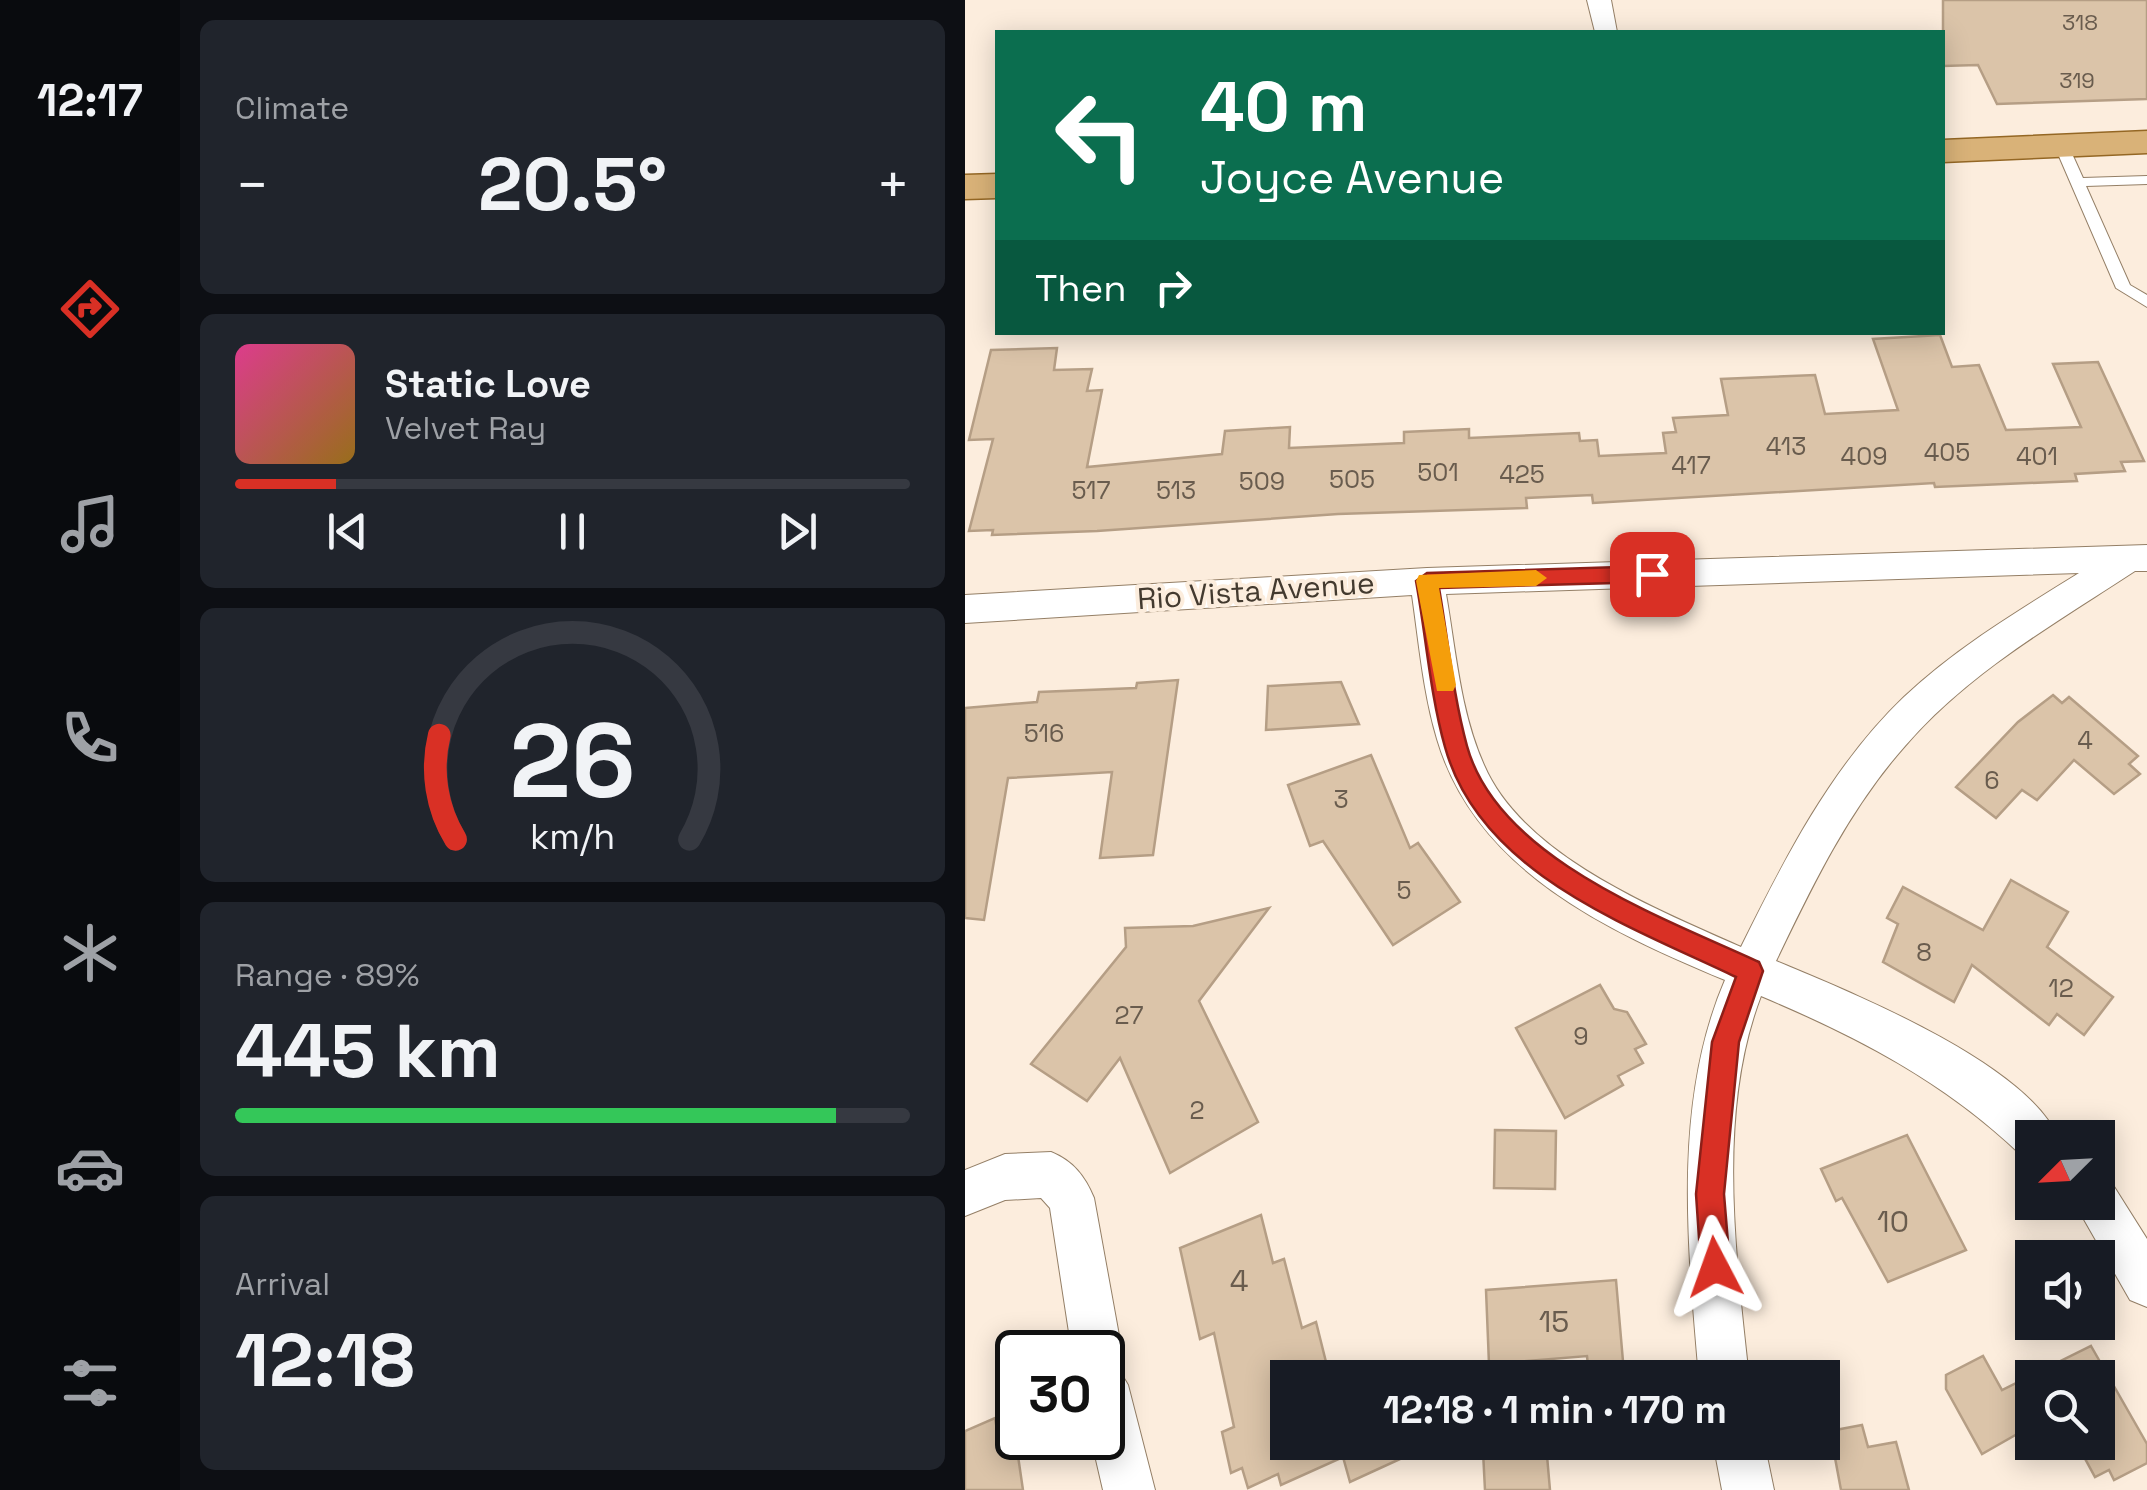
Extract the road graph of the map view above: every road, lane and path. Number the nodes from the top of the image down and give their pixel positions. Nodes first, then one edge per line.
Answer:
1 (1599, 0) edge
2 (1606, 30) edge
3 (2147, 142) edge
4 (2062, 147) junction
5 (1945, 150) edge
6 (2147, 180) edge
7 (2079, 182) junction
8 (995, 186) edge
9 (965, 187) edge
10 (2147, 302) edge
11 (2137, 559) edge
12 (1427, 581) junction
13 (965, 609) edge
14 (1750, 971) junction
15 (2018, 1120) edge
16 (965, 1193) edge
17 (2109, 1220) edge
18 (2147, 1282) edge
19 (1093, 1330) edge
20 (1723, 1360) edge
21 (1122, 1460) edge
22 (1741, 1460) edge
23 (1129, 1490) edge
24 (1747, 1490) edge

1 - 2 street
3 - 4 main road
4 - 5 main road
4 - 7 lane
6 - 7 lane
7 - 10 lane
8 - 9 main road
11 - 12 street, Rio Vista Avenue
11 - 14 street
12 - 13 street, Rio Vista Avenue
12 - 14 street
14 - 15 street
14 - 20 street
16 - 19 street
17 - 18 street
21 - 23 street
22 - 24 street

